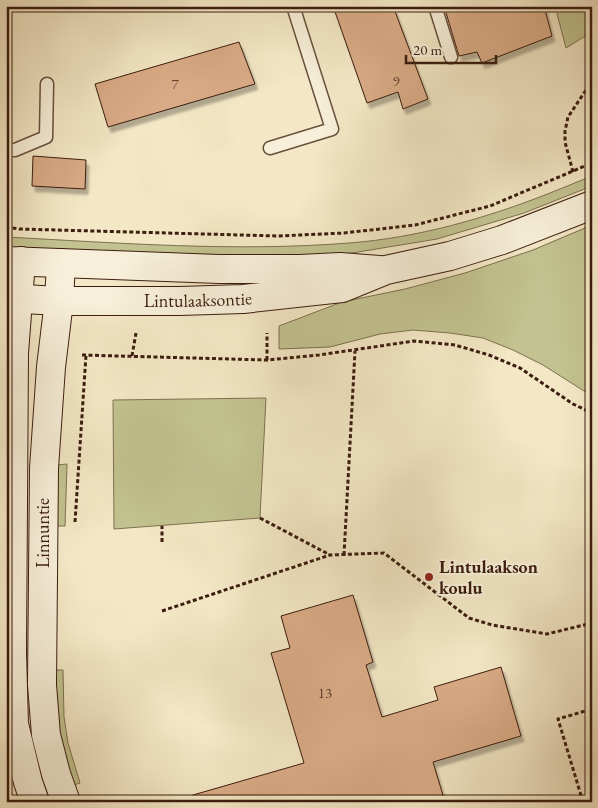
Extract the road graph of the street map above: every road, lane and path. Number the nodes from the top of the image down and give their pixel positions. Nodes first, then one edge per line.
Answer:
1 (293, 6) edge
2 (435, 6) edge
3 (587, 6) edge
4 (592, 29) edge
5 (451, 58) dead end
6 (592, 73) edge
7 (47, 84) dead end
8 (270, 148) dead end
9 (6, 150) edge
10 (592, 163) edge
11 (573, 172) junction
12 (592, 205) edge
13 (6, 227) edge
14 (13, 261) edge
15 (61, 263) junction
16 (386, 270) junction
17 (12, 298) edge
18 (60, 301) junction
19 (136, 333) dead end
20 (267, 333) dead end
21 (355, 351) junction
22 (53, 354) junction
23 (86, 356) junction
24 (132, 356) junction
25 (267, 360) junction
26 (592, 413) edge
27 (260, 518) dead end
28 (162, 526) dead end
29 (74, 531) dead end
30 (162, 542) dead end
31 (330, 555) junction
32 (344, 555) junction
33 (162, 611) dead end
34 (592, 638) edge
35 (592, 709) edge
36 (35, 802) edge
37 (66, 802) edge
38 (583, 802) edge

1 - 8 lane
2 - 5 lane
3 - 4 path
6 - 11 path
7 - 9 lane
10 - 11 path
11 - 13 path
12 - 16 street, Lintulaaksontie
14 - 15 street, Lintulaaksontie
14 - 17 street, Linnuntie
15 - 16 street, Lintulaaksontie
15 - 18 street, Linnuntie
16 - 18 street, Lintulaaksontie
17 - 18 street, Lintulaaksontie
17 - 36 street, Linnuntie
18 - 22 street, Linnuntie
19 - 24 path
20 - 25 path
21 - 25 path
21 - 26 path
21 - 32 path
22 - 23 path
22 - 37 street, Linnuntie
23 - 24 path
23 - 29 path
24 - 25 path
27 - 31 path
28 - 30 path
31 - 32 path
31 - 33 path
32 - 34 path
35 - 38 path

